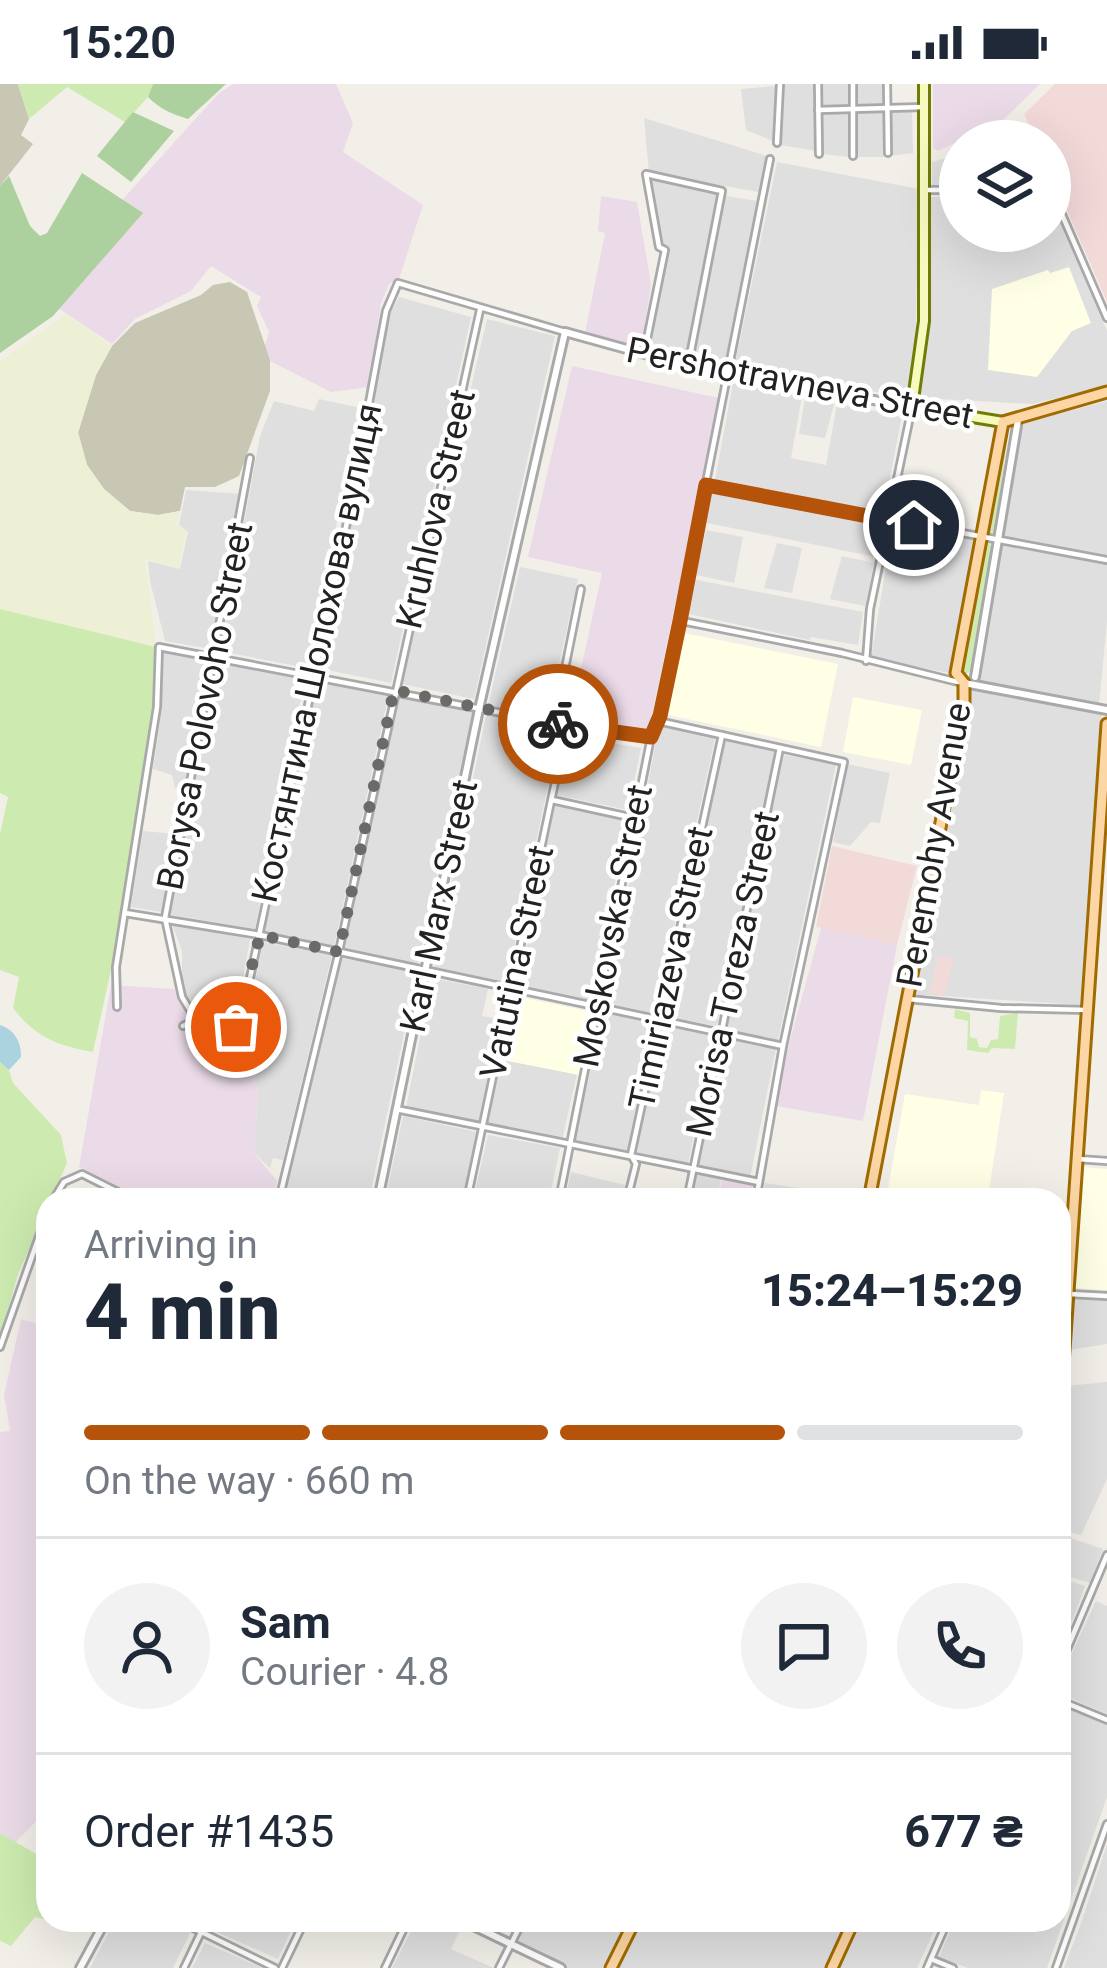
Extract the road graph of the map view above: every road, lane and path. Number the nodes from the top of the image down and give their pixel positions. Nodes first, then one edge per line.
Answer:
1 (780, 84) edge
2 (818, 84) edge
3 (853, 84) edge
4 (887, 84) edge
5 (924, 84) edge
6 (924, 107) junction
7 (888, 108) junction
8 (818, 110) junction
9 (852, 110) junction
10 (777, 142) dead end
11 (819, 154) dead end
12 (888, 154) dead end
13 (853, 155) dead end
14 (770, 159) dead end
15 (927, 190) junction
16 (939, 190) edge
17 (1071, 235) edge
18 (480, 310) junction
19 (1107, 318) edge
20 (565, 332) junction
21 (644, 354) junction
22 (688, 366) junction
23 (726, 374) junction
24 (1106, 393) edge
25 (912, 407) junction
26 (1018, 420) junction
27 (1004, 422) junction
28 (250, 458) dead end
29 (706, 485) junction
30 (890, 520) junction
31 (982, 537) junction
32 (997, 540) junction
33 (1107, 560) edge
34 (581, 589) dead end
35 (680, 621) junction
36 (214, 655) junction
37 (866, 661) junction
38 (311, 674) junction
39 (969, 680) junction
40 (394, 690) junction
41 (479, 709) junction
42 (1107, 710) edge
43 (658, 721) junction
44 (554, 723) junction
45 (1107, 724) edge
46 (567, 725) junction
47 (722, 735) junction
48 (651, 737) junction
49 (780, 748) junction
50 (1105, 789) edge
51 (552, 800) junction
52 (634, 818) junction
53 (1101, 891) edge
54 (125, 913) junction
55 (165, 918) junction
56 (260, 935) junction
57 (339, 952) junction
58 (426, 971) junction
59 (511, 990) junction
60 (906, 999) junction
61 (116, 1006) dead end
62 (599, 1007) junction
63 (1087, 1010) junction
64 (660, 1019) junction
65 (196, 1020) junction
66 (183, 1026) dead end
67 (721, 1034) junction
68 (783, 1046) junction
69 (396, 1109) junction
70 (482, 1129) junction
71 (569, 1144) junction
72 (632, 1158) junction
73 (1078, 1159) junction
74 (1107, 1161) edge
75 (692, 1170) junction
76 (759, 1182) junction
77 (60, 1188) edge
78 (110, 1188) edge
79 (282, 1188) edge
80 (380, 1188) edge
81 (470, 1188) edge
82 (561, 1188) edge
83 (630, 1188) edge
84 (689, 1188) edge
85 (758, 1188) edge
86 (871, 1188) edge
87 (36, 1245) edge
88 (1071, 1277) edge
89 (1071, 1294) edge
90 (1107, 1296) edge
91 (0, 1347) edge
92 (1107, 1555) edge
93 (1071, 1640) edge
94 (1071, 1705) edge
95 (1107, 1720) edge
96 (1107, 1824) edge
97 (1071, 1926) edge
98 (100, 1932) edge
99 (202, 1932) joint
100 (298, 1932) edge
101 (402, 1932) edge
102 (486, 1932) edge
103 (518, 1932) edge
104 (629, 1932) edge
105 (848, 1932) edge
106 (943, 1932) edge
107 (1069, 1932) edge
108 (512, 1944) junction
109 (931, 1959) junction
110 (80, 1968) edge
111 (184, 1968) edge
112 (279, 1968) edge
113 (386, 1968) edge
114 (499, 1968) edge
115 (561, 1968) edge
116 (610, 1968) edge
117 (832, 1968) edge
118 (927, 1968) edge
119 (953, 1968) edge
120 (1056, 1968) edge

1 - 10 street
2 - 8 street
3 - 9 street
4 - 7 street
5 - 6 main road
6 - 7 street
6 - 15 main road
7 - 9 street
7 - 12 street
8 - 9 street
8 - 11 street
9 - 13 street
14 - 23 street, Moskovska Street
15 - 16 street
15 - 25 main road
17 - 19 street
18 - 20 street
18 - 38 street, Костянтина Шолохова вулиця
18 - 40 street, Kruhlova Street
20 - 21 street, Pershotravneva Street
20 - 41 street, Karl Marx Street
21 - 22 street, Pershotravneva Street
21 - 22 street
22 - 23 street, Pershotravneva Street
23 - 25 street, Pershotravneva Street
23 - 29 street, Moskovska Street
24 - 26 main road, Pershotravneva Street
25 - 27 main road, Pershotravneva Street
25 - 30 street
26 - 27 main road, Pershotravneva Street
26 - 32 street, Peremohy Avenue
27 - 31 main road, Peremohy Avenue
28 - 36 street, Borysa Polovoho Street
29 - 30 street
29 - 35 street, Moskovska Street
30 - 31 street
30 - 37 street
31 - 32 street
31 - 39 main road, Peremohy Avenue
32 - 33 street
32 - 39 street, Peremohy Avenue
34 - 44 street
35 - 37 street
35 - 43 street, Moskovska Street
36 - 38 street
36 - 54 street
36 - 55 street, Borysa Polovoho Street
37 - 39 street
38 - 40 street
38 - 56 street, Костянтина Шолохова вулиця
39 - 42 street
39 - 60 main road, Peremohy Avenue
40 - 41 street
40 - 57 street, Kruhlova Street
41 - 44 street
41 - 58 street, Karl Marx Street
43 - 47 street
43 - 48 street, Moskovska Street
44 - 46 street
45 - 50 main road
46 - 48 street
46 - 51 street, Vatutina Street
47 - 49 street
47 - 64 street, Timiriazeva Street
48 - 52 street, Moskovska Street
49 - 67 street, Morisa Toreza Street
49 - 68 street
50 - 53 main road
51 - 52 street
51 - 59 street, Vatutina Street
52 - 62 street, Moskovska Street
53 - 63 main road
54 - 55 street
54 - 61 street
55 - 56 street
55 - 65 street, Borysa Polovoho Street
56 - 57 street
56 - 65 street, Костянтина Шолохова вулиця
57 - 58 street
57 - 79 street, Kruhlova Street
58 - 59 street
58 - 69 street, Karl Marx Street
59 - 62 street
59 - 70 street, Vatutina Street
60 - 63 street
60 - 86 main road, Peremohy Avenue
62 - 64 street
62 - 71 street, Moskovska Street
63 - 73 main road
64 - 67 street
64 - 72 street, Timiriazeva Street
65 - 66 street
67 - 68 street
67 - 75 street, Morisa Toreza Street
68 - 76 street
69 - 70 street
69 - 80 street, Karl Marx Street
70 - 71 street
70 - 81 street, Vatutina Street
71 - 72 street
71 - 82 street, Moskovska Street
72 - 75 street
72 - 83 street, Timiriazeva Street
73 - 74 street
73 - 88 main road
75 - 76 street
75 - 84 street, Morisa Toreza Street
76 - 85 street
77 - 78 street
87 - 91 street
89 - 90 street
92 - 93 street
94 - 95 street
96 - 97 street
98 - 110 street
99 - 111 street
99 - 112 street
100 - 112 street
101 - 113 street
102 - 108 street
103 - 108 street
104 - 116 main road
105 - 117 main road
106 - 109 street
107 - 120 street
108 - 114 street
108 - 115 street
109 - 118 street
109 - 119 street

